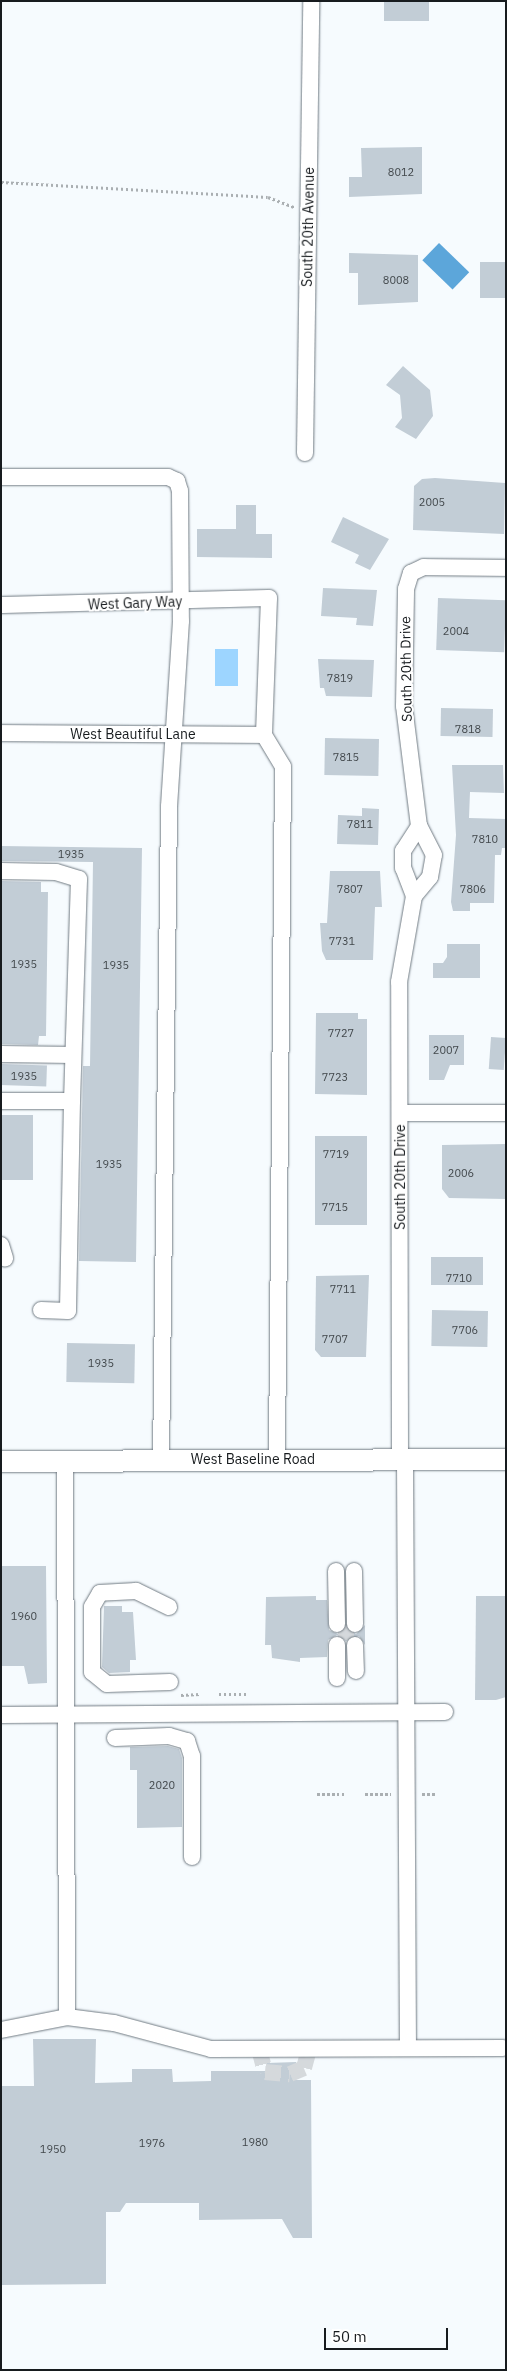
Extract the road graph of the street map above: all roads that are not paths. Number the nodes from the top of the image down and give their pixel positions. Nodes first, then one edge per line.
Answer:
1 (311, 1) edge
2 (305, 454) dead end
3 (1, 477) edge
4 (506, 568) edge
5 (179, 601) junction
6 (1, 605) edge
7 (1, 733) edge
8 (172, 734) junction
9 (264, 735) junction
10 (419, 826) junction
11 (1, 871) edge
12 (414, 896) junction
13 (1, 1054) edge
14 (73, 1055) junction
15 (1, 1101) edge
16 (72, 1101) junction
17 (400, 1113) junction
18 (506, 1113) edge
19 (41, 1310) dead end
20 (277, 1459) junction
21 (402, 1459) junction
22 (506, 1459) edge
23 (65, 1460) junction
24 (161, 1460) junction
25 (1, 1461) edge
26 (345, 1571) dead end
27 (169, 1607) dead end
28 (346, 1624) tunnel mouth
29 (346, 1645) tunnel mouth
30 (346, 1675) dead end
31 (175, 1688) road end
32 (406, 1712) junction
33 (445, 1712) dead end
34 (67, 1714) junction
35 (1, 1715) edge
36 (115, 1738) dead end
37 (192, 1857) dead end
38 (67, 2017) junction
39 (1, 2030) edge
40 (408, 2048) junction
41 (502, 2048) dead end

1 - 2 street, South 20th Avenue
3 - 5 street
4 - 10 street, South 20th Drive
5 - 6 street, West Gary Way
5 - 8 street
5 - 9 street, West Gary Way
7 - 8 street, West Beautiful Lane
8 - 9 street, West Beautiful Lane
8 - 24 street
9 - 20 street
10 - 12 street
10 - 12 street, South 20th Drive
11 - 14 street
12 - 17 street, South 20th Drive
13 - 14 street
14 - 16 street
15 - 16 street
16 - 19 street
17 - 18 street
17 - 21 street, South 20th Drive
20 - 21 main road, West Baseline Road
20 - 24 main road, West Baseline Road
21 - 22 main road, West Baseline Road
21 - 32 street, South 20th Drive
23 - 24 main road, West Baseline Road
23 - 25 main road, West Baseline Road
23 - 34 street
26 - 28 street
27 - 31 street
29 - 30 street
32 - 33 street
32 - 34 street
32 - 40 street, South 20th Drive
34 - 35 street
34 - 38 street
36 - 37 street
38 - 39 street
38 - 40 street
40 - 41 street

